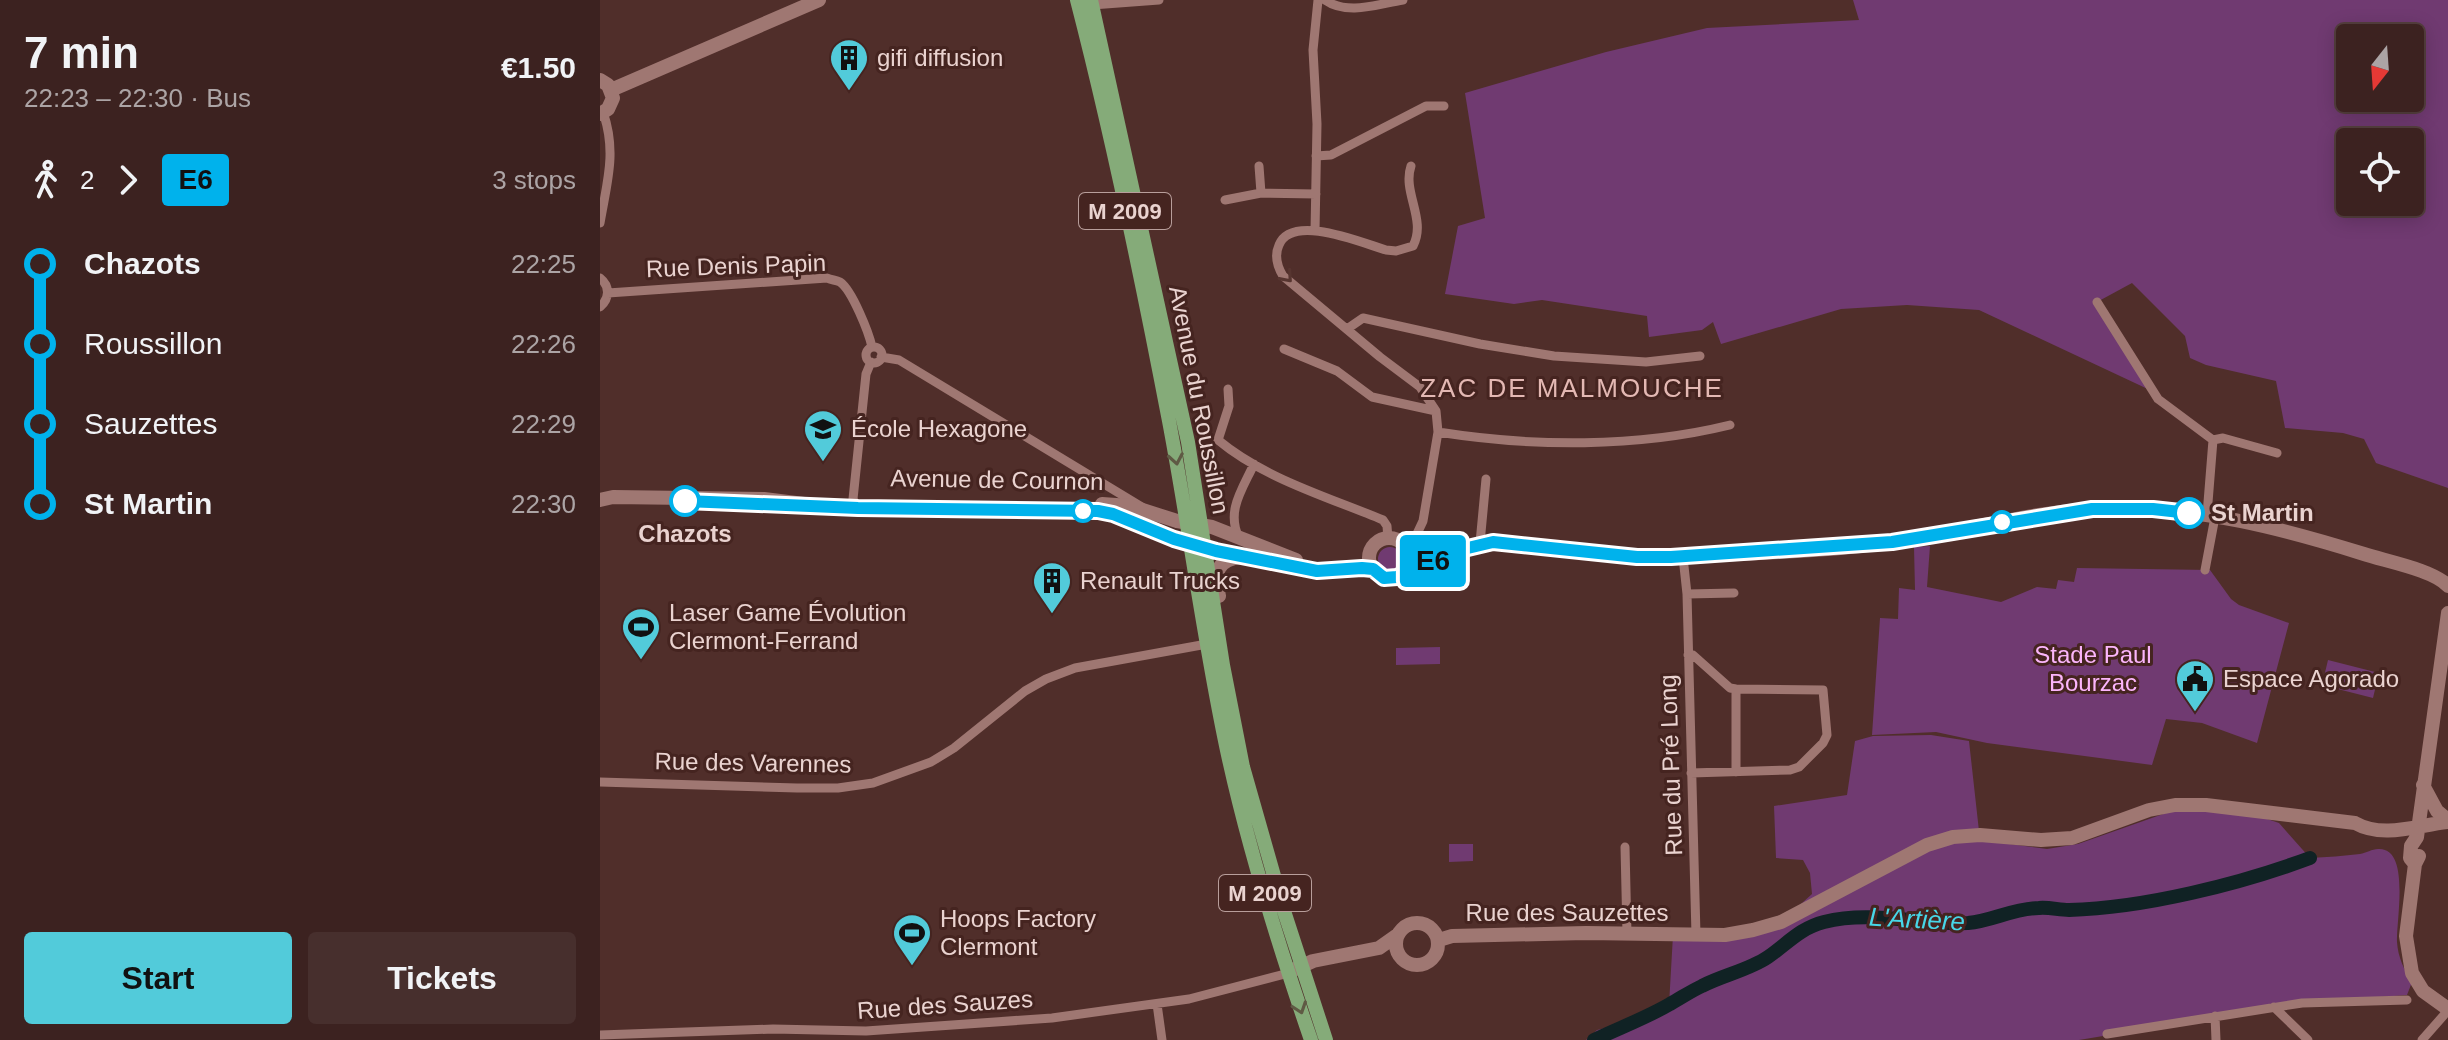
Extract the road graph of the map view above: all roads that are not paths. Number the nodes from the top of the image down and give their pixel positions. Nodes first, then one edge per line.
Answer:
1 (819, 0) edge
2 (1077, 0) edge
3 (1159, 0) edge
4 (1318, 0) edge
5 (1325, 0) edge
6 (1403, 0) edge
7 (1092, 2) edge
8 (606, 85) edge
9 (1444, 106) dead end
10 (602, 113) edge
11 (1316, 156) junction
12 (1259, 166) dead end
13 (1411, 166) dead end
14 (1261, 193) junction
15 (1316, 194) junction
16 (1225, 200) dead end
17 (600, 223) edge
18 (1315, 231) junction
19 (600, 278) edge
20 (608, 293) junction
21 (2097, 302) dead end
22 (600, 307) edge
23 (1347, 329) junction
24 (872, 347) junction
25 (1284, 349) dead end
26 (1700, 356) dead end
27 (881, 357) junction
28 (871, 362) junction
29 (1228, 389) dead end
30 (1436, 411) junction
31 (1730, 425) dead end
32 (1438, 432) junction
33 (2213, 440) junction
34 (2277, 453) dead end
35 (1254, 464) junction
36 (1486, 479) dead end
37 (600, 492) edge
38 (1182, 497) junction
39 (600, 500) edge
40 (856, 503) junction
41 (1128, 507) junction
42 (1148, 511) junction
43 (2211, 516) junction
44 (1194, 524) junction
45 (1239, 538) junction
46 (1388, 539) junction
47 (1480, 543) junction
48 (1196, 547) junction
49 (1407, 550) junction
50 (1442, 555) junction
51 (1246, 556) junction
52 (1683, 557) junction
53 (1371, 563) junction
54 (2205, 570) dead end
55 (1404, 572) junction
56 (2448, 586) edge
57 (1214, 590) junction
58 (1734, 593) dead end
59 (1687, 594) junction
60 (2448, 613) edge
61 (1207, 644) junction
62 (1688, 655) junction
63 (1736, 689) junction
64 (1225, 708) junction
65 (1232, 742) junction
66 (1736, 772) junction
67 (1691, 773) junction
68 (600, 782) edge
69 (2423, 785) junction
70 (2420, 809) junction
71 (2444, 818) edge
72 (2397, 827) junction
73 (2448, 829) edge
74 (2415, 837) junction
75 (1625, 847) dead end
76 (1627, 934) junction
77 (1696, 935) junction
78 (1396, 936) junction
79 (1439, 940) junction
80 (1379, 948) junction
81 (1396, 952) junction
82 (1295, 969) junction
83 (2407, 1000) dead end
84 (1157, 1004) junction
85 (2274, 1007) junction
86 (2447, 1009) edge
87 (2215, 1016) junction
88 (2107, 1034) dead end
89 (600, 1035) edge
90 (1162, 1040) edge
91 (1311, 1040) edge
92 (1326, 1040) edge
93 (2216, 1040) edge
94 (2308, 1040) edge
95 (2422, 1040) edge

1 - 8 main road
2 -> 38 main road, Avenue du Roussillon / M 2009
3 - 7 street
4 - 11 street
5 - 6 street
7 - 44 main road, Avenue du Roussillon / M 2009
8 - 10 main road
9 - 11 street
10 - 17 street
11 - 15 street
12 - 14 street
13 - 18 street
14 - 15 street
14 - 16 street
15 - 18 street
18 -> 23 street
19 - 20 street
20 - 22 street
20 - 24 street, Rue Denis Papin
21 - 33 street
23 - 26 street
23 - 30 street
24 - 27 street
24 - 28 street
25 - 30 street
27 - 28 street
27 - 41 street
28 - 40 street
29 - 35 street
30 - 32 street
31 - 32 street
32 - 49 street
33 - 34 street
33 - 43 street
35 - 45 street
35 - 46 street
36 - 47 street
37 - 40 main road, Avenue de Cournon
38 - 42 main road
38 - 44 main road, Avenue du Roussillon / M 2009
39 - 40 main road, Avenue de Cournon
40 - 41 main road, Avenue de Cournon
41 - 42 main road, Avenue de Cournon
41 - 48 main road, Avenue de Cournon
42 - 44 main road, Avenue de Cournon
43 - 52 main road
43 - 54 street
43 - 56 main road
44 - 45 main road, Avenue de Cournon
44 - 48 main road, Avenue du Roussillon / M 2009
45 - 53 main road, Avenue de Cournon
46 - 49 main road
46 - 53 main road
47 - 50 main road
47 - 52 main road
48 - 51 main road, Avenue de Cournon
48 - 57 main road, Avenue du Roussillon / M 2009
48 - 61 main road, Avenue du Roussillon / M 2009
49 - 50 main road
49 - 55 main road
50 - 55 main road
51 - 53 main road, Avenue de Cournon
51 - 57 main road
52 - 59 street, Rue du Pré Long
53 - 55 main road
57 - 64 main road, Avenue du Roussillon / M 2009
57 - 65 main road
58 - 59 street
59 - 62 street, Rue du Pré Long
60 - 69 main road
61 - 64 main road, Avenue du Roussillon / M 2009
61 - 68 street, Rue des Varennes
62 - 63 street
62 - 67 street, Rue du Pré Long
63 - 66 street
63 - 66 street
64 - 65 main road, Avenue du Roussillon / M 2009
65 - 82 main road, Avenue du Roussillon / M 2009
66 - 67 street
67 - 77 street, Rue du Pré Long
69 - 70 main road
69 - 71 main road
70 - 72 main road
70 - 74 main road
71 - 74 main road
72 - 74 main road, Rue des Sauzettes
72 - 77 main road, Rue des Sauzettes
73 - 74 main road
74 - 86 main road
75 - 76 street
76 - 77 main road, Rue des Sauzettes
76 - 79 main road, Rue des Sauzettes
78 - 79 main road
78 - 80 main road
78 - 81 main road
79 - 81 main road
80 - 81 main road
80 - 82 main road
82 - 84 street, Rue des Sauzes
82 -> 91 main road, Avenue du Roussillon / M 2009
82 - 92 main road, Avenue du Roussillon / M 2009
83 - 85 street
84 - 89 street, Rue des Sauzes
84 - 90 street
85 - 87 street
85 - 94 street
86 - 95 street
87 - 88 street
87 - 93 street

